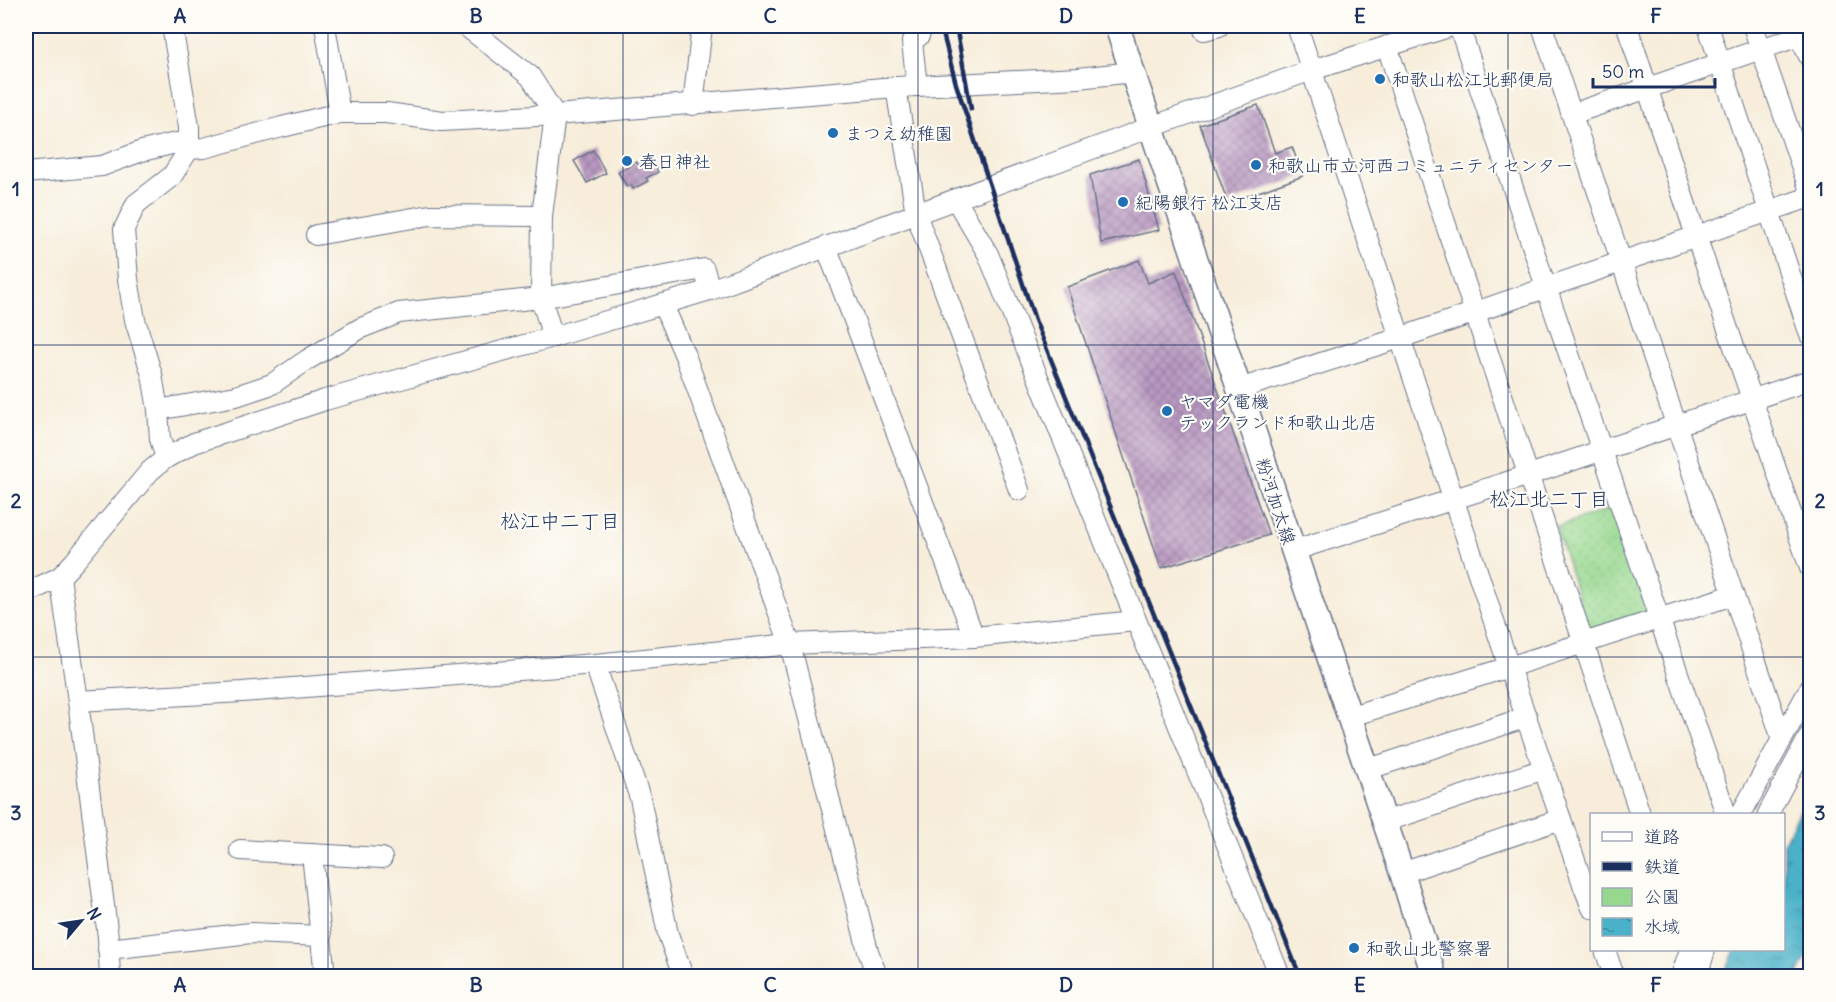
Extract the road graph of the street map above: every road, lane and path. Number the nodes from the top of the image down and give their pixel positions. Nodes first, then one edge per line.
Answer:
1 (172, 26) edge
2 (325, 26) edge
3 (466, 26) edge
4 (702, 26) edge
5 (922, 26) edge
6 (1117, 26) edge
7 (1297, 26) edge
8 (1452, 26) edge
9 (1459, 26) edge
10 (1542, 26) edge
11 (1627, 26) edge
12 (1708, 26) edge
13 (1753, 26) edge
14 (1797, 31) edge
15 (1387, 46) junction
16 (1761, 49) junction
17 (1810, 58) edge
18 (1720, 63) junction
19 (1312, 70) junction
20 (1133, 72) junction
21 (917, 86) junction
22 (896, 87) junction
23 (1647, 87) junction
24 (693, 105) junction
25 (340, 113) junction
26 (1572, 114) junction
27 (555, 115) junction
28 (1151, 126) junction
29 (189, 148) junction
30 (26, 173) edge
31 (1810, 191) edge
32 (1810, 197) edge
33 (956, 200) junction
34 (1769, 211) junction
35 (916, 214) junction
36 (542, 216) junction
37 (316, 234) dead end
38 (1695, 236) junction
39 (826, 246) junction
40 (1621, 261) junction
41 (1546, 287) junction
42 (711, 290) junction
43 (541, 298) junction
44 (663, 305) junction
45 (1474, 312) junction
46 (1810, 335) edge
47 (553, 337) junction
48 (1400, 338) junction
49 (1810, 380) edge
50 (1239, 389) junction
51 (1752, 400) junction
52 (158, 410) junction
53 (1676, 425) junction
54 (1603, 450) junction
55 (166, 458) junction
56 (1529, 475) junction
57 (1019, 490) dead end
58 (1454, 499) junction
59 (1292, 551) junction
60 (1810, 568) edge
61 (60, 577) junction
62 (26, 593) edge
63 (1733, 595) junction
64 (1658, 619) junction
65 (1136, 621) junction
66 (974, 637) junction
67 (1584, 643) junction
68 (790, 644) junction
69 (595, 664) junction
70 (1509, 667) junction
71 (1810, 688) edge
72 (78, 701) junction
73 (1348, 717) junction
74 (1527, 717) junction
75 (1810, 735) edge
76 (1782, 739) junction
77 (1544, 769) junction
78 (1366, 770) junction
79 (1640, 813) edge
80 (1726, 813) edge
81 (1742, 813) edge
82 (1769, 813) edge
83 (1561, 819) junction
84 (1384, 822) junction
85 (240, 850) dead end
86 (312, 854) junction
87 (382, 858) dead end
88 (1402, 873) junction
89 (1588, 885) edge
90 (321, 936) junction
91 (108, 950) junction
92 (1605, 951) edge
93 (1690, 951) edge
94 (1705, 951) edge
95 (110, 976) edge
96 (325, 976) edge
97 (683, 976) edge
98 (877, 976) edge
99 (1280, 976) edge
100 (1434, 976) edge
101 (1614, 976) edge
102 (1681, 976) edge
103 (1697, 976) edge

1 - 29 street
2 - 25 street
3 - 27 street
4 - 24 street
5 - 21 street
6 - 20 main road, 粉河加太線
7 - 19 street
8 - 15 street
9 - 41 street
10 - 26 street
11 - 23 street
12 - 18 street
13 - 16 street
14 - 16 street
14 - 17 street
15 - 19 street
15 - 45 street
16 - 18 street
16 - 31 street
18 - 23 street
18 - 34 street
19 - 28 street
19 - 48 street
20 - 21 street
20 - 28 main road, 粉河加太線
21 - 22 street
22 - 24 street
22 - 35 street
23 - 26 street
23 - 38 street
24 - 27 street
25 - 27 street
25 - 29 street
26 - 40 street
27 - 36 street
28 - 33 street
28 - 50 main road, 粉河加太線
29 - 30 street
29 - 52 street
32 - 34 street
33 - 35 street
33 - 65 street
34 - 38 street
34 - 46 street
35 - 39 street
35 - 57 street
36 - 37 street
36 - 43 street
38 - 40 street
38 - 51 street
39 - 42 street
39 - 66 street
40 - 41 street
40 - 53 street
41 - 45 street
41 - 54 street
42 - 43 street
42 - 44 street
43 - 47 street
43 - 52 street
44 - 47 street
44 - 68 street
45 - 48 street
45 - 56 street
47 - 55 street
48 - 50 street
48 - 58 street
49 - 51 street
50 - 59 main road, 粉河加太線
51 - 53 street
51 - 60 street
52 - 55 street
53 - 54 street
53 - 63 street
54 - 56 street
54 - 64 street
55 - 61 street
56 - 58 street
56 - 67 street
58 - 59 street
58 - 70 street
59 - 73 main road, 粉河加太線
61 - 62 street
61 - 72 street
63 - 64 street
63 - 76 street
64 - 67 street
64 - 80 street
65 - 66 street
65 - 99 street
66 - 68 street
67 - 70 street
67 - 79 street
68 - 69 street
68 - 98 street
69 - 72 street
69 - 97 street
70 - 73 street
70 - 74 street
71 - 76 street
72 - 91 street
73 - 78 main road, 粉河加太線
74 - 77 street
74 - 78 street
75 - 82 street
76 - 81 street
77 - 83 street
77 - 84 street
78 - 84 main road, 粉河加太線
83 - 88 street
83 - 89 street
84 - 88 main road, 粉河加太線
85 - 86 street
86 - 87 street
86 - 90 street
88 - 100 main road, 粉河加太線
90 - 91 street
90 - 96 street
91 - 95 street
92 - 101 street
93 - 102 street
94 - 103 street

